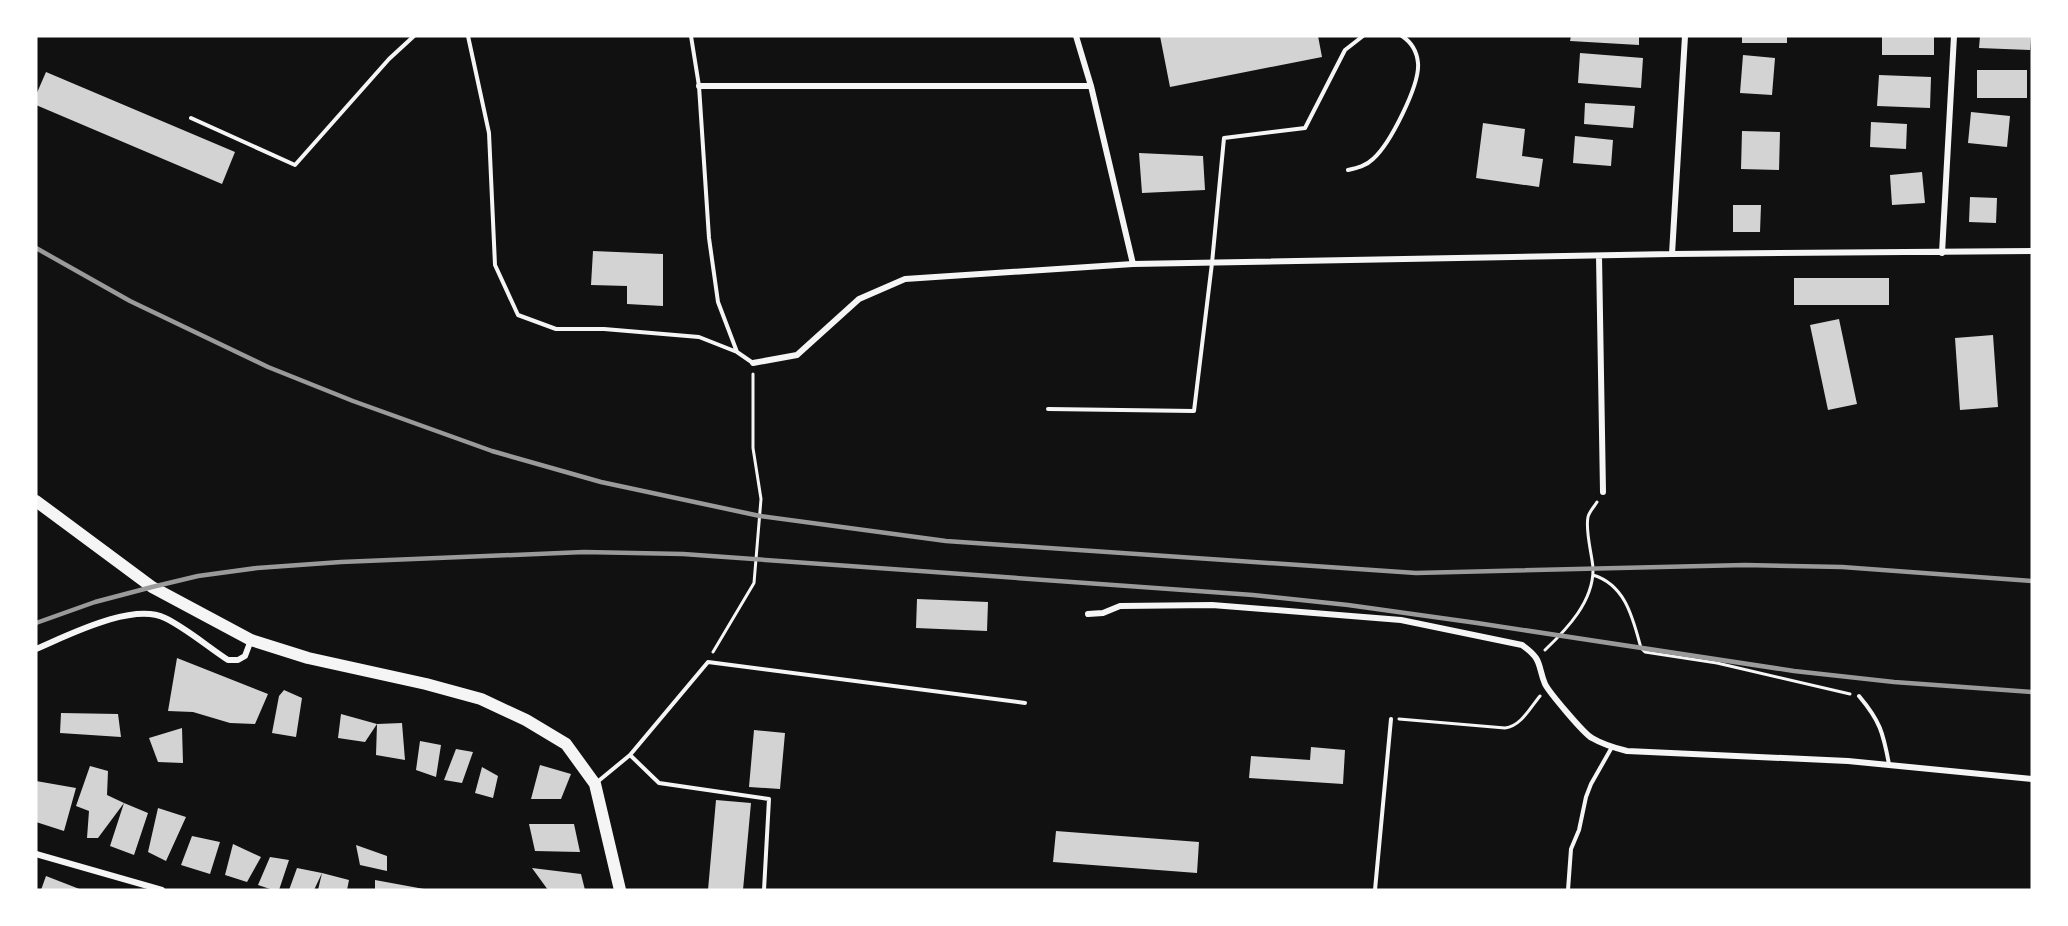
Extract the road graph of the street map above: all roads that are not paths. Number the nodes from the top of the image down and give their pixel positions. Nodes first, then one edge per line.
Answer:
1 (414, 36) edge
2 (468, 36) edge
3 (691, 36) edge
4 (1076, 36) edge
5 (1363, 36) edge
6 (1402, 36) edge
7 (1685, 36) edge
8 (1954, 36) edge
9 (699, 86) junction
10 (1091, 86) junction
11 (190, 118) dead end
12 (1348, 170) dead end
13 (2032, 251) edge
14 (1942, 253) junction
15 (1672, 254) junction
16 (1599, 256) junction
17 (1212, 262) junction
18 (1133, 264) junction
19 (737, 352) junction
20 (753, 363) joint
21 (1048, 409) dead end
22 (1603, 492) road end
23 (36, 501) edge
24 (1088, 614) dead end
25 (251, 640) junction
26 (36, 649) edge
27 (1858, 696) road end
28 (1025, 703) dead end
29 (1391, 719) road end
30 (1612, 746) junction
31 (630, 754) junction
32 (1889, 765) junction
33 (2032, 779) edge
34 (595, 784) junction
35 (36, 854) edge
36 (162, 890) edge
37 (620, 890) edge
38 (764, 890) edge
39 (1376, 890) edge
40 (1568, 890) edge

1 - 11 lane
2 - 19 lane
3 - 9 lane
4 - 10 street
5 - 17 lane
6 - 12 lane
7 - 15 street
8 - 14 street
9 - 10 street
9 - 19 lane
10 - 18 street
13 - 14 street
14 - 15 street
15 - 16 street
16 - 17 street
16 - 22 street
17 - 18 street
17 - 21 lane
18 - 20 street
19 - 20 lane
23 - 25 main road
24 - 30 street
25 - 26 street
25 - 34 main road
27 - 32 lane
28 - 31 lane
29 - 39 lane
30 - 32 street
30 - 40 lane
31 - 34 lane
31 - 38 lane
32 - 33 street
34 - 37 main road
35 - 36 street

